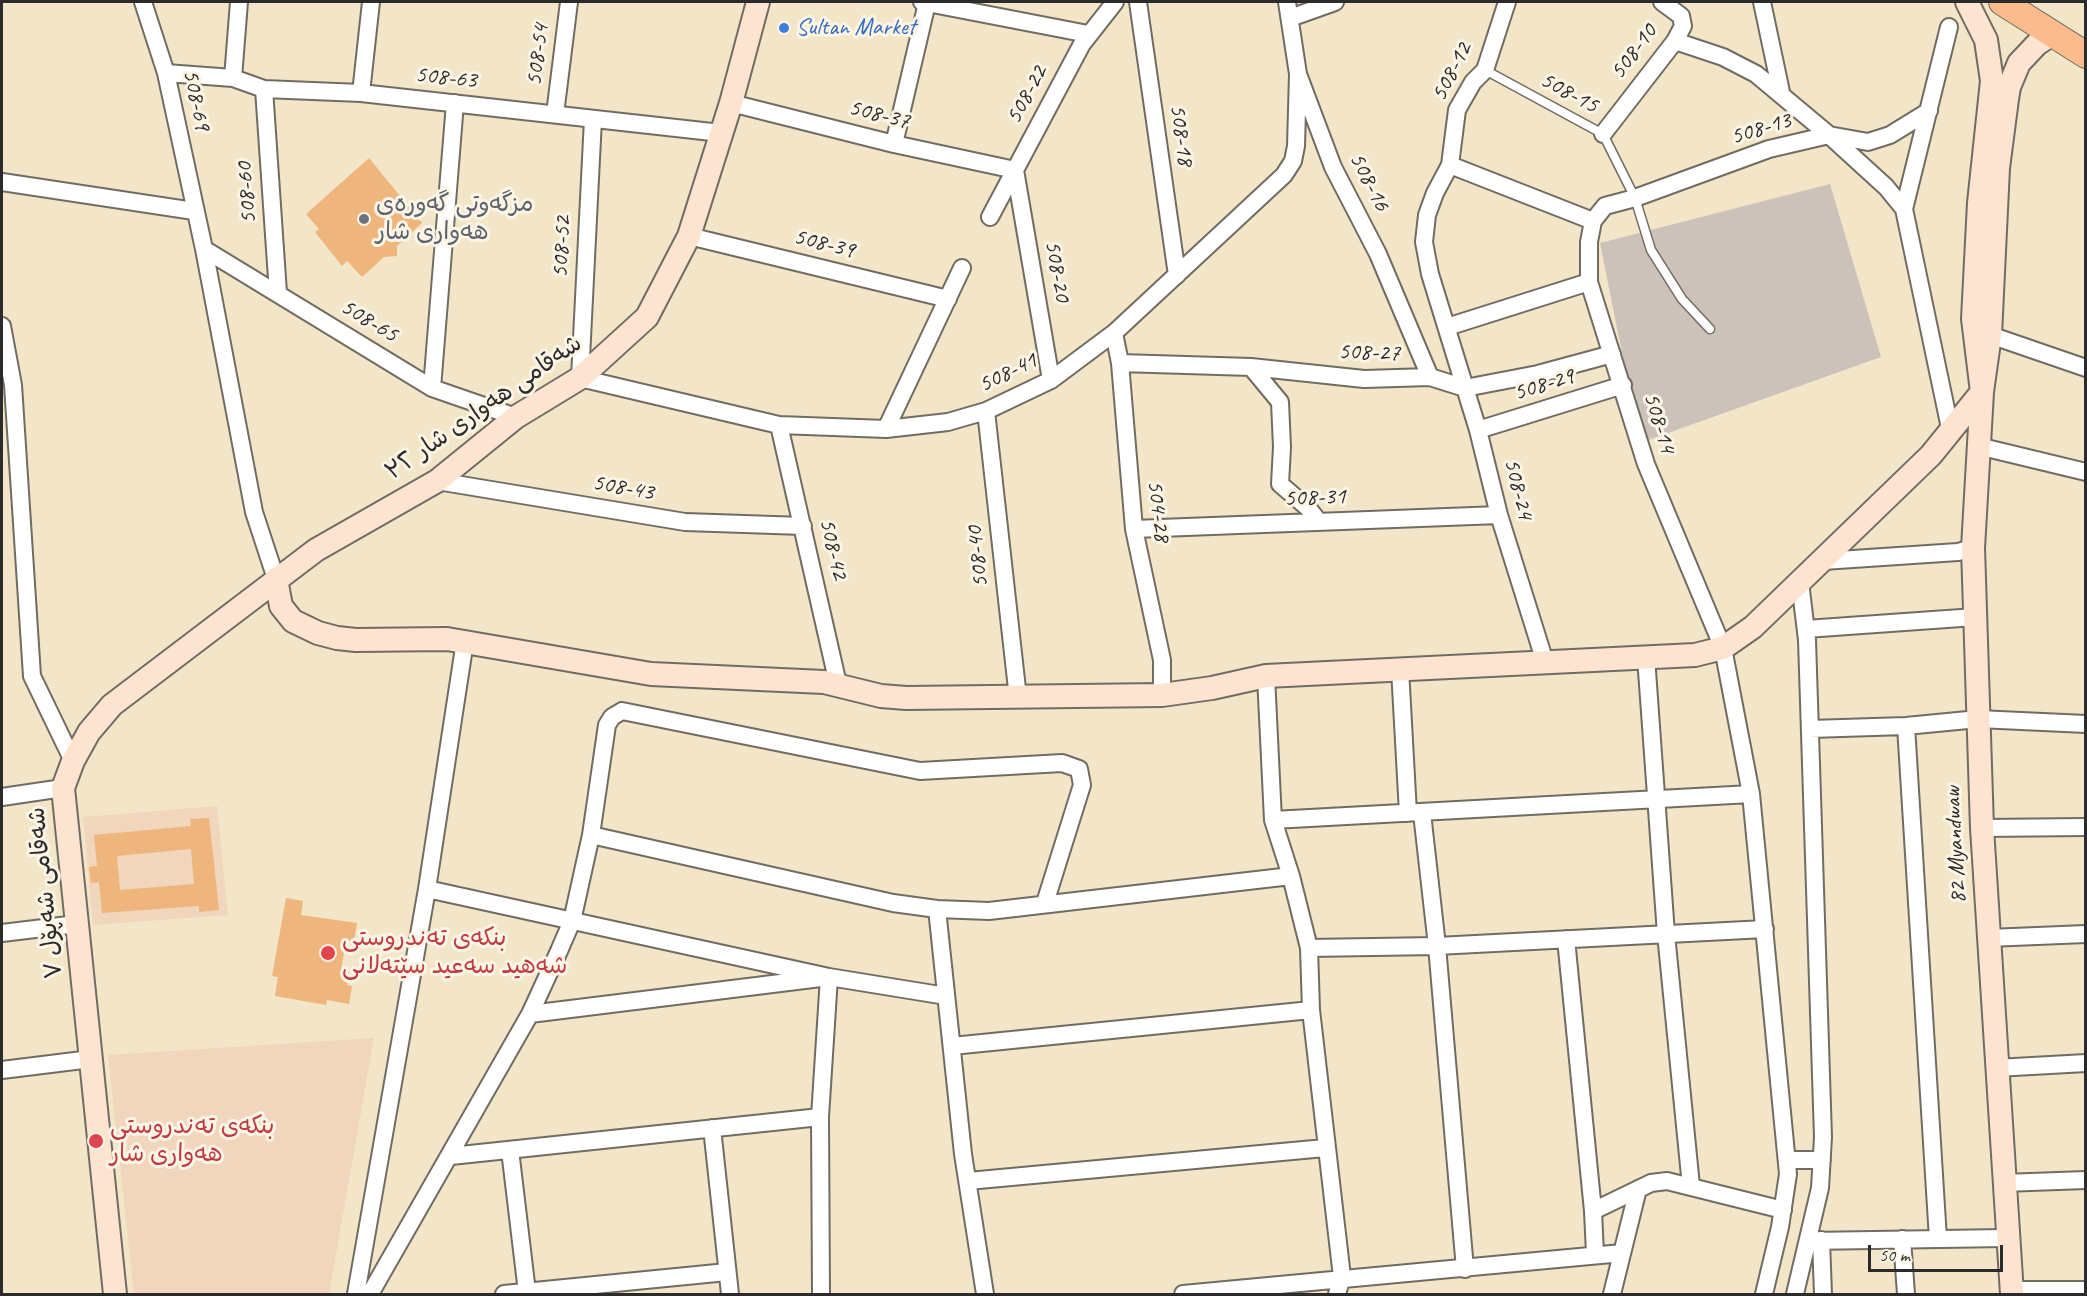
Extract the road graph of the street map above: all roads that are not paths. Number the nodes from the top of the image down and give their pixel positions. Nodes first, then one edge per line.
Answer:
1 (143, 2) edge
2 (239, 2) edge
3 (371, 2) edge
4 (569, 2) edge
5 (758, 2) edge
6 (924, 2) edge
7 (1115, 2) edge
8 (1138, 2) edge
9 (1335, 2) edge
10 (1507, 2) edge
11 (1662, 2) edge
12 (1762, 2) edge
13 (1967, 2) edge
14 (2002, 2) edge
15 (1288, 10) edge
16 (1949, 27) dead end
17 (1088, 34) junction
18 (2052, 34) junction
19 (1675, 41) junction
20 (2085, 55) edge
21 (1485, 70) junction
22 (166, 73) junction
23 (1298, 74) junction
24 (233, 78) junction
25 (264, 89) junction
26 (1781, 92) junction
27 (361, 93) junction
28 (455, 103) junction
29 (731, 103) junction
30 (1929, 111) junction
31 (555, 114) junction
32 (593, 119) junction
33 (721, 134) junction
34 (1603, 134) junction
35 (1829, 135) junction
36 (894, 144) junction
37 (1450, 165) junction
38 (1015, 170) junction
39 (2, 182) edge
40 (1635, 198) junction
41 (1605, 206) joint
42 (1904, 209) junction
43 (194, 210) junction
44 (990, 217) dead end
45 (1593, 221) junction
46 (689, 236) junction
47 (204, 249) junction
48 (962, 268) dead end
49 (1177, 275) junction
50 (1589, 282) junction
51 (278, 293) junction
52 (948, 299) junction
53 (2, 326) edge
54 (1447, 327) junction
55 (1710, 329) dead end
56 (1114, 333) junction
57 (1990, 334) junction
58 (1612, 354) junction
59 (1120, 363) junction
60 (1251, 367) junction
61 (2085, 368) edge
62 (1430, 377) junction
63 (580, 378) junction
64 (1051, 380) junction
65 (1623, 385) junction
66 (432, 388) junction
67 (1465, 388) junction
68 (1982, 392) junction
69 (986, 411) junction
70 (516, 417) junction
71 (779, 425) junction
72 (886, 429) junction
73 (1479, 430) junction
74 (1951, 433) junction
75 (1978, 446) junction
76 (2085, 472) edge
77 (437, 481) junction
78 (1499, 515) junction
79 (1319, 522) junction
80 (804, 526) junction
81 (1134, 530) junction
82 (1973, 548) junction
83 (1822, 561) junction
84 (276, 579) junction
85 (1800, 582) junction
86 (1975, 618) junction
87 (1806, 629) junction
88 (465, 641) junction
89 (1723, 648) junction
90 (1646, 657) junction
91 (1545, 662) junction
92 (1400, 669) junction
93 (1266, 676) junction
94 (838, 684) junction
95 (1162, 695) junction
96 (1018, 698) junction
97 (1978, 719) junction
98 (2085, 724) edge
99 (1906, 726) junction
100 (1810, 729) junction
101 (73, 761) junction
102 (63, 788) junction
103 (1752, 794) junction
104 (2, 797) edge
105 (1658, 800) junction
106 (1415, 813) junction
107 (1272, 820) junction
108 (2085, 827) edge
109 (1982, 828) junction
110 (591, 835) junction
111 (1291, 876) junction
112 (427, 889) junction
113 (1045, 903) junction
114 (937, 909) junction
115 (572, 921) junction
116 (77, 924) junction
117 (1765, 929) junction
118 (2, 933) edge
119 (1666, 934) junction
120 (2085, 934) edge
121 (1988, 938) junction
122 (1566, 939) junction
123 (1437, 946) junction
124 (1309, 948) junction
125 (829, 977) junction
126 (946, 996) junction
127 (1311, 1010) junction
128 (530, 1014) junction
129 (951, 1046) junction
130 (91, 1059) junction
131 (2085, 1063) edge
132 (1996, 1068) junction
133 (2, 1070) edge
134 (820, 1118) junction
135 (712, 1128) junction
136 (1325, 1148) junction
137 (510, 1150) junction
138 (451, 1156) junction
139 (1787, 1160) junction
140 (1822, 1160) junction
141 (2085, 1180) edge
142 (968, 1181) junction
143 (2003, 1183) junction
144 (1691, 1186) junction
145 (1638, 1189) junction
146 (1783, 1210) junction
147 (1593, 1211) junction
148 (2006, 1238) junction
149 (1902, 1239) junction
150 (1938, 1239) junction
151 (1814, 1240) junction
152 (1622, 1253) junction
153 (1595, 1254) junction
154 (1465, 1269) junction
155 (727, 1272) junction
156 (1342, 1277) junction
157 (2085, 1290) edge
158 (528, 1292) junction
159 (2011, 1292) edge
160 (115, 1294) edge
161 (356, 1294) edge
162 (370, 1294) edge
163 (504, 1294) edge
164 (729, 1294) edge
165 (821, 1294) edge
166 (985, 1294) edge
167 (1183, 1294) edge
168 (1190, 1294) edge
169 (1337, 1294) edge
170 (1612, 1294) edge
171 (1764, 1294) edge
172 (1795, 1294) edge
173 (1823, 1294) edge
174 (1906, 1294) edge

1 - 22 street, 508-69
2 - 24 street
3 - 27 street
4 - 31 street, 508-54
5 - 29 street, شەقامی هەواری شار ٣٢
6 - 17 street
6 - 36 street
7 - 17 street, 508-22
8 - 49 street, 508-18
9 - 15 street
10 - 21 street, 508-12
11 - 19 street, 508-10
12 - 26 street
13 - 68 street
14 - 18 main road
15 - 23 street, 508-16
16 - 30 street
17 - 38 street, 508-22
18 - 20 main road
18 - 57 street
19 - 26 street
19 - 34 street, 508-10
21 - 34 lane, 508-15
21 - 37 street, 508-12
22 - 24 street, 508-63
22 - 43 street, 508-69
23 - 49 street, 508-41
23 - 62 street, 508-16
24 - 25 street, 508-63
25 - 27 street, 508-63
25 - 51 street, 508-60
26 - 35 street
27 - 28 street, 508-63
28 - 31 street, 508-63
28 - 66 street
29 - 33 street, شەقامی هەواری شار ٣٢
29 - 36 street, 508-37
30 - 35 street, 508-13
30 - 42 street
31 - 32 street, 508-63
32 - 33 street, 508-63
32 - 63 street, 508-52
33 - 46 street, شەقامی هەواری شار ٣٢
34 - 40 lane, 508-15
35 - 40 street, 508-13
35 - 42 street
36 - 38 street, 508-37
37 - 45 street
37 - 54 street, 508-24
38 - 44 street, 508-22
38 - 64 street, 508-20
39 - 43 street
40 - 41 street, 508-13
40 - 55 lane, 508-15
41 - 45 street, 508-14
42 - 74 street
43 - 47 street, 508-69
45 - 50 street, 508-14
46 - 52 street, 508-39
46 - 63 street, شەقامی هەواری شار ٣٢
47 - 51 street, 508-65
47 - 84 street, 508-69
48 - 52 street
49 - 56 street, 508-41
50 - 54 street
50 - 58 street, 508-14
51 - 66 street, 508-65
52 - 72 street
53 - 101 street
54 - 67 street, 508-24
56 - 59 street, 504-28
56 - 64 street, 508-41
57 - 61 street
57 - 68 street
58 - 65 street, 508-14
58 - 67 street, 508-27
59 - 60 street, 508-27
59 - 81 street, 504-28
60 - 62 street, 508-27
60 - 79 street
62 - 67 street, 508-27
63 - 70 street, شەقامی هەواری شار ٣٢
63 - 71 street, 508-41
64 - 69 street, 508-41
65 - 73 street, 508-29
65 - 89 street, 508-14
66 - 70 street, 508-65
67 - 73 street, 508-24
68 - 74 street
68 - 75 street, 82 Myandwaw
69 - 72 street, 508-41
69 - 96 street, 508-40
70 - 77 street, شەقامی هەواری شار ٣٢
71 - 72 street, 508-41
71 - 80 street, 508-42
73 - 78 street, 508-24
74 - 83 street
75 - 76 street
75 - 82 street, 82 Myandwaw
77 - 80 street, 508-43
77 - 84 street, شەقامی هەواری شار ٣٢
78 - 79 street, 508-31
78 - 91 street, 508-24
79 - 81 street, 508-31
80 - 94 street, 508-42
81 - 95 street, 504-28
82 - 83 street
82 - 86 street, 82 Myandwaw
83 - 85 street
84 - 88 street
84 - 101 street, شەقامی شەپۆل ٧
85 - 87 street
85 - 89 street
86 - 87 street
86 - 97 street, 82 Myandwaw
87 - 100 street
88 - 94 street
88 - 112 street
89 - 90 street
89 - 103 street, 508-14
90 - 91 street
90 - 105 street
91 - 92 street
92 - 93 street
92 - 106 street
93 - 95 street
93 - 107 street
94 - 96 street
95 - 96 street
97 - 98 street
97 - 99 street
97 - 109 street, 82 Myandwaw
99 - 100 street
99 - 150 street
100 - 140 street
101 - 102 street, شەقامی شەپۆل ٧
102 - 104 street
102 - 116 street, شەقامی شەپۆل ٧
103 - 105 street
103 - 117 street, 508-14
105 - 106 street
105 - 119 street
106 - 107 street
106 - 123 street
107 - 111 street
108 - 109 street
109 - 121 street, 82 Myandwaw
110 - 113 street
110 - 114 street
110 - 115 street
111 - 113 street
111 - 124 street
112 - 115 street
112 - 161 street
113 - 114 street
114 - 126 street
115 - 125 street
115 - 128 street
116 - 118 street
116 - 130 street, شەقامی شەپۆل ٧
117 - 119 street
117 - 139 street, 508-14
119 - 122 street
119 - 144 street
120 - 121 street
121 - 132 street, 82 Myandwaw
122 - 123 street
122 - 147 street
123 - 124 street
123 - 154 street
124 - 127 street
125 - 126 street
125 - 128 street
125 - 134 street
126 - 129 street
127 - 129 street
127 - 136 street
128 - 138 street
129 - 142 street
130 - 133 street
130 - 160 street, شەقامی شەپۆل ٧
131 - 132 street
132 - 143 street, 82 Myandwaw
134 - 135 street
134 - 165 street
135 - 137 street
135 - 155 street
136 - 142 street
136 - 156 street
137 - 138 street
137 - 158 street
138 - 162 street
139 - 140 street
139 - 146 street, 508-14
140 - 151 street
141 - 143 street
142 - 166 street
143 - 148 street, 82 Myandwaw
144 - 145 street
144 - 146 street
145 - 147 street
145 - 152 street
146 - 171 street, 508-14
147 - 153 street
148 - 150 street
148 - 159 street, 82 Myandwaw
149 - 150 street
149 - 151 street
149 - 174 street
151 - 172 street
151 - 173 street
152 - 153 street
152 - 170 street
153 - 154 street
154 - 156 street
155 - 158 street
155 - 164 street
156 - 168 street
156 - 169 street
157 - 159 street
158 - 163 street
167 - 168 street

